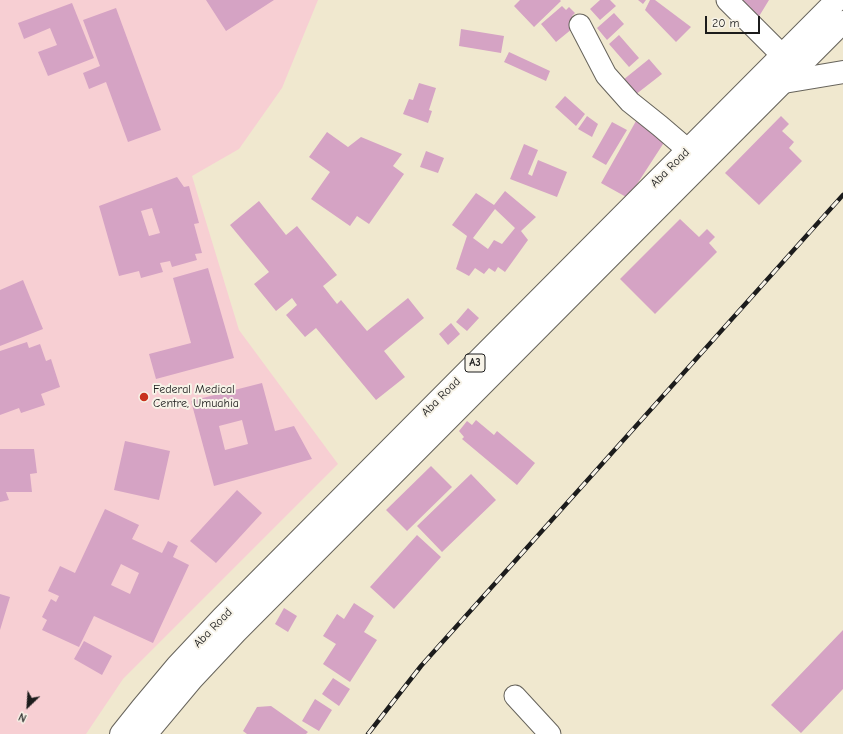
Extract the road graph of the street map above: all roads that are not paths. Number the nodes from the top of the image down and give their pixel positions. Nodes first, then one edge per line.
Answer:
1 (727, 0) edge
2 (837, 0) edge
3 (843, 22) edge
4 (580, 25) dead end
5 (782, 55) junction
6 (843, 72) edge
7 (784, 82) junction
8 (688, 150) junction
9 (338, 515) junction
10 (515, 696) dead end
11 (121, 734) edge
12 (146, 734) edge
13 (550, 734) edge

1 - 5 street
2 - 5 main road, Aba Road / A3
3 - 7 main road, Aba Road / A3
4 - 8 street
5 - 8 main road, Aba Road / A3
6 - 7 main road
7 - 9 main road, Aba Road / A3
8 - 9 main road, Aba Road / A3
9 - 11 main road, Aba Road / A3
9 - 12 main road, Aba Road / A3
10 - 13 street

